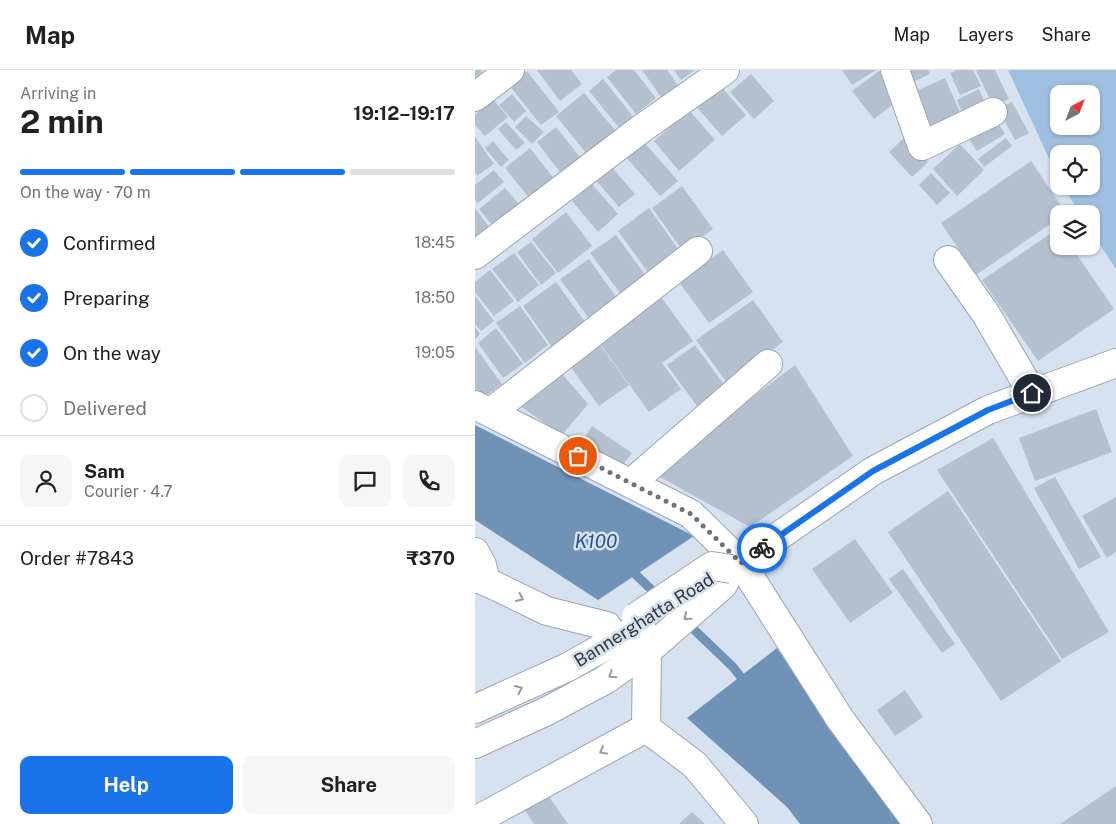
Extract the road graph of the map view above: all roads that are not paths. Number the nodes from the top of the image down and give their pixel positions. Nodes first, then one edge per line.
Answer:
1 (510, 70) edge
2 (725, 70) edge
3 (895, 70) edge
4 (475, 97) edge
5 (993, 112) dead end
6 (698, 252) dead end
7 (475, 255) edge
8 (948, 260) dead end
9 (1116, 363) edge
10 (768, 364) dead end
11 (1032, 393) junction
12 (483, 409) edge
13 (631, 483) junction
14 (475, 552) edge
15 (736, 566) junction
16 (481, 580) edge
17 (644, 635) junction
18 (475, 709) edge
19 (646, 728) junction
20 (475, 744) edge
21 (475, 821) edge
22 (744, 824) edge
23 (918, 824) edge

1 - 4 street
2 - 7 street
3 - 5 street
6 - 12 street
8 - 11 street
9 - 11 street
10 - 13 street
11 - 15 street
12 - 13 street
13 - 15 street
14 - 16 street
15 - 17 street, Bannerghatta Road, bridge
15 - 23 street
16 -> 17 street, Bannerghatta Road
18 -> 17 street, Bannerghatta Road
17 - 19 street
17 -> 20 street
19 -> 21 street
19 - 22 street

